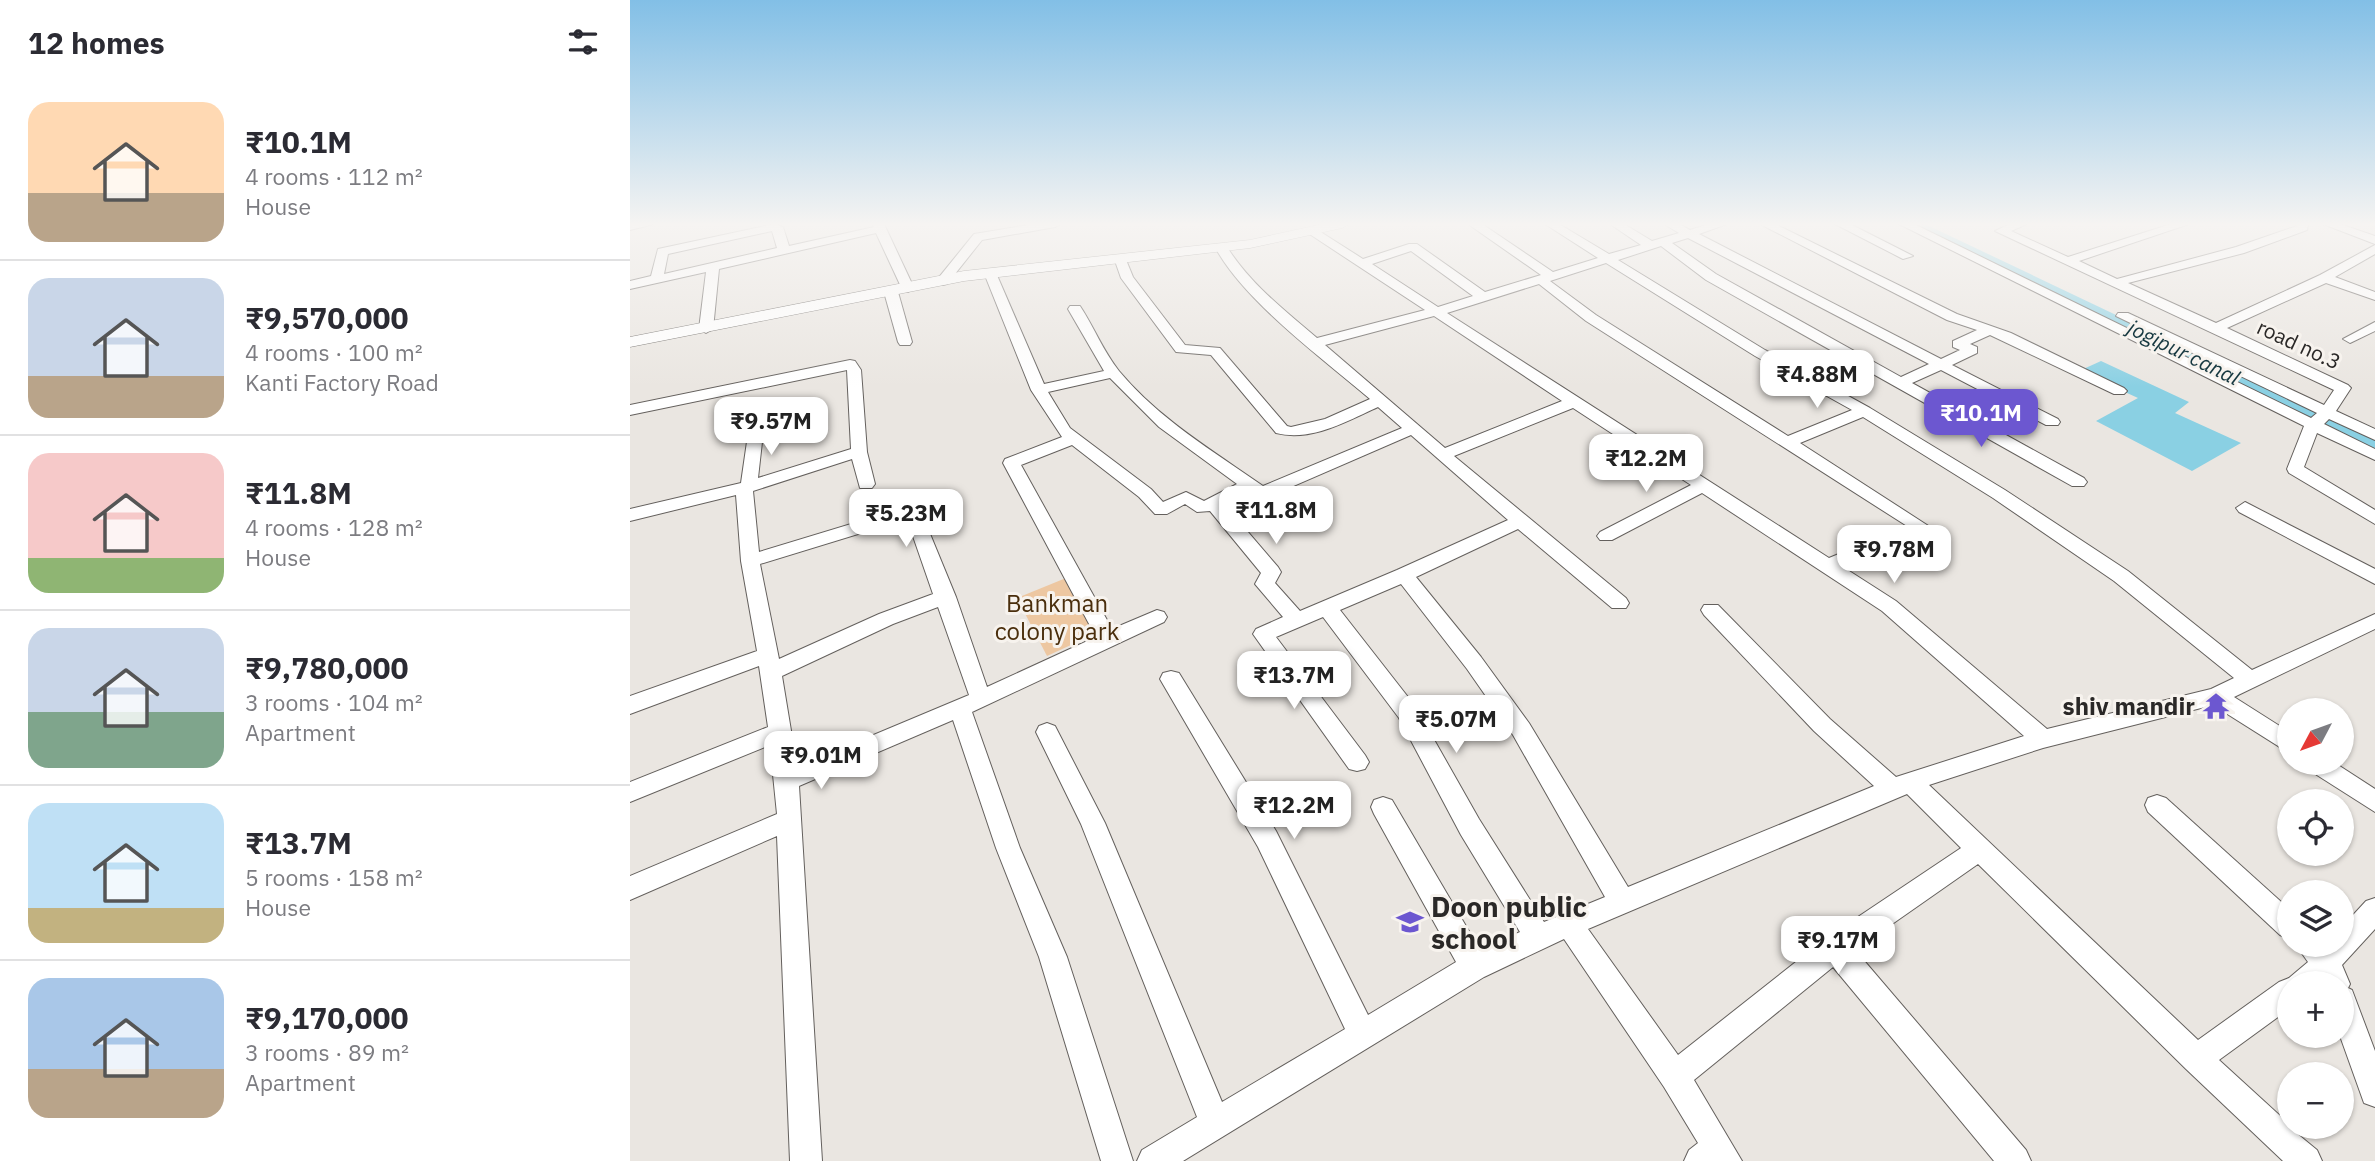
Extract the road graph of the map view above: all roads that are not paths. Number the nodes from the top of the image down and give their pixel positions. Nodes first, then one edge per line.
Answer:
1 (657, 278) edge
2 (712, 278) edge
3 (903, 278) edge
4 (944, 278) edge
5 (957, 278) edge
6 (993, 278) edge
7 (1127, 278) edge
8 (1243, 278) edge
9 (1386, 278) edge
10 (1457, 278) edge
11 (1545, 278) joint
12 (1639, 278) edge
13 (1713, 278) edge
14 (1772, 278) edge
15 (1874, 278) edge
16 (2022, 278) edge
17 (2038, 278) edge
18 (2104, 278) edge
19 (2133, 278) edge
20 (2325, 278) joint
21 (942, 281) junction
22 (2115, 283) junction
23 (630, 285) edge
24 (908, 288) junction
25 (891, 292) junction
26 (1482, 296) junction
27 (2375, 296) edge
28 (1076, 309) dead end
29 (1438, 312) junction
30 (2375, 326) edge
31 (2215, 328) junction
32 (706, 329) junction
33 (1989, 330) junction
34 (2350, 339) dead end
35 (630, 342) edge
36 (905, 342) dead end
37 (1315, 343) junction
38 (1942, 365) junction
39 (1113, 373) junction
40 (1901, 383) junction
41 (1039, 390) junction
42 (2119, 391) dead end
43 (1379, 401) junction
44 (1575, 401) junction
45 (630, 410) edge
46 (1864, 411) junction
47 (2321, 417) junction
48 (2052, 422) dead end
49 (756, 424) dead end
50 (1412, 429) junction
51 (2375, 435) edge
52 (1075, 438) junction
53 (1784, 443) junction
54 (859, 452) junction
55 (1443, 454) junction
56 (2375, 455) edge
57 (2078, 482) dead end
58 (866, 484) dead end
59 (1250, 484) junction
60 (1703, 485) junction
61 (746, 487) junction
62 (1213, 503) junction
63 (2245, 508) dead end
64 (630, 515) edge
65 (2375, 518) edge
66 (1520, 521) junction
67 (1606, 536) dead end
68 (750, 561) junction
69 (1828, 566) junction
70 (1404, 575) junction
71 (2375, 577) edge
72 (946, 597) junction
73 (1619, 603) dead end
74 (1326, 606) junction
75 (1711, 610) dead end
76 (1157, 618) dead end
77 (1296, 619) junction
78 (2375, 621) edge
79 (1107, 639) junction
80 (769, 663) junction
81 (1171, 679) dead end
82 (2252, 681) junction
83 (2216, 696) junction
84 (970, 703) junction
85 (630, 705) edge
86 (779, 732) junction
87 (1047, 732) dead end
88 (2277, 736) edge
89 (2043, 739) junction
90 (1357, 762) dead end
91 (2335, 775) edge
92 (787, 781) junction
93 (1902, 785) junction
94 (630, 792) edge
95 (2375, 802) edge
96 (2157, 805) dead end
97 (1382, 807) dead end
98 (787, 821) junction
99 (1980, 849) junction
100 (630, 887) edge
101 (1622, 902) junction
102 (2375, 909) edge
103 (2277, 915) edge
104 (1568, 923) junction
105 (1538, 937) junction
106 (1835, 948) junction
107 (2324, 963) edge
108 (1474, 967) junction
109 (2277, 1001) edge
110 (1362, 1033) junction
111 (2354, 1034) edge
112 (2196, 1059) junction
113 (1675, 1076) junction
114 (2375, 1093) edge
115 (1215, 1122) junction
116 (1714, 1157) edge
117 (806, 1161) edge
118 (1117, 1161) edge
119 (1153, 1161) edge
120 (2015, 1161) edge
121 (2306, 1161) edge

1 - 23 street
2 - 32 street
3 - 24 street
4 - 21 street
5 - 21 street
6 - 41 street
7 - 43 street
8 - 37 street
9 - 29 street
10 - 26 street
11 - 26 street
11 - 53 street
12 - 46 street
13 - 40 street
14 - 38 street
15 - 33 street
16 - 47 street
17 - 47 street
18 - 22 street, road no.3
19 - 22 street
20 - 27 street
20 - 31 street
21 - 24 street
22 - 31 street, road no.3
24 - 25 street
25 - 32 street
25 - 36 street
26 - 29 street
28 - 39 street
29 - 37 street
29 - 44 street
30 - 34 street
31 - 47 street, road no.3
32 - 35 street
33 - 38 street
33 - 42 street
37 - 43 street
38 - 40 street
38 - 48 street
39 - 41 street
39 - 59 street
40 - 57 street
41 - 52 street
43 - 50 street
44 - 55 street
44 - 60 street
45 - 54 street
46 - 53 street
46 - 82 street
47 - 51 street
47 - 56 street
47 - 65 street
49 - 61 street
50 - 55 street
50 - 59 street
52 - 62 street
52 - 79 street
53 - 69 street
54 - 58 street
54 - 61 street
55 - 66 street
59 - 62 street
60 - 67 street
60 - 69 street
61 - 64 street
61 - 68 street
62 - 77 street
63 - 71 street
66 - 70 street
66 - 73 street
68 - 72 street
68 - 80 street
69 - 89 street
70 - 74 street
70 - 101 street
72 - 80 street
72 - 84 street
74 - 77 street
74 - 105 street
75 - 93 street
76 - 79 street
77 - 90 street
78 - 82 street
79 - 84 street
80 - 85 street
80 - 86 street
81 - 110 street
82 - 83 street
83 - 88 street
83 - 89 street
84 - 92 street
84 - 118 street
86 - 92 street
86 - 94 street
87 - 115 street
89 - 93 street
91 - 95 street
92 - 98 street
93 - 99 street
93 - 101 street
96 - 103 street
97 - 108 street
98 - 100 street
98 - 117 street
99 - 106 street
99 - 112 street
101 - 104 street
102 - 107 street
104 - 105 street
104 - 113 street
105 - 108 street
106 - 113 street
106 - 120 street
108 - 110 street
109 - 112 street
110 - 115 street
111 - 114 street
112 - 121 street
113 - 116 street
115 - 119 street

